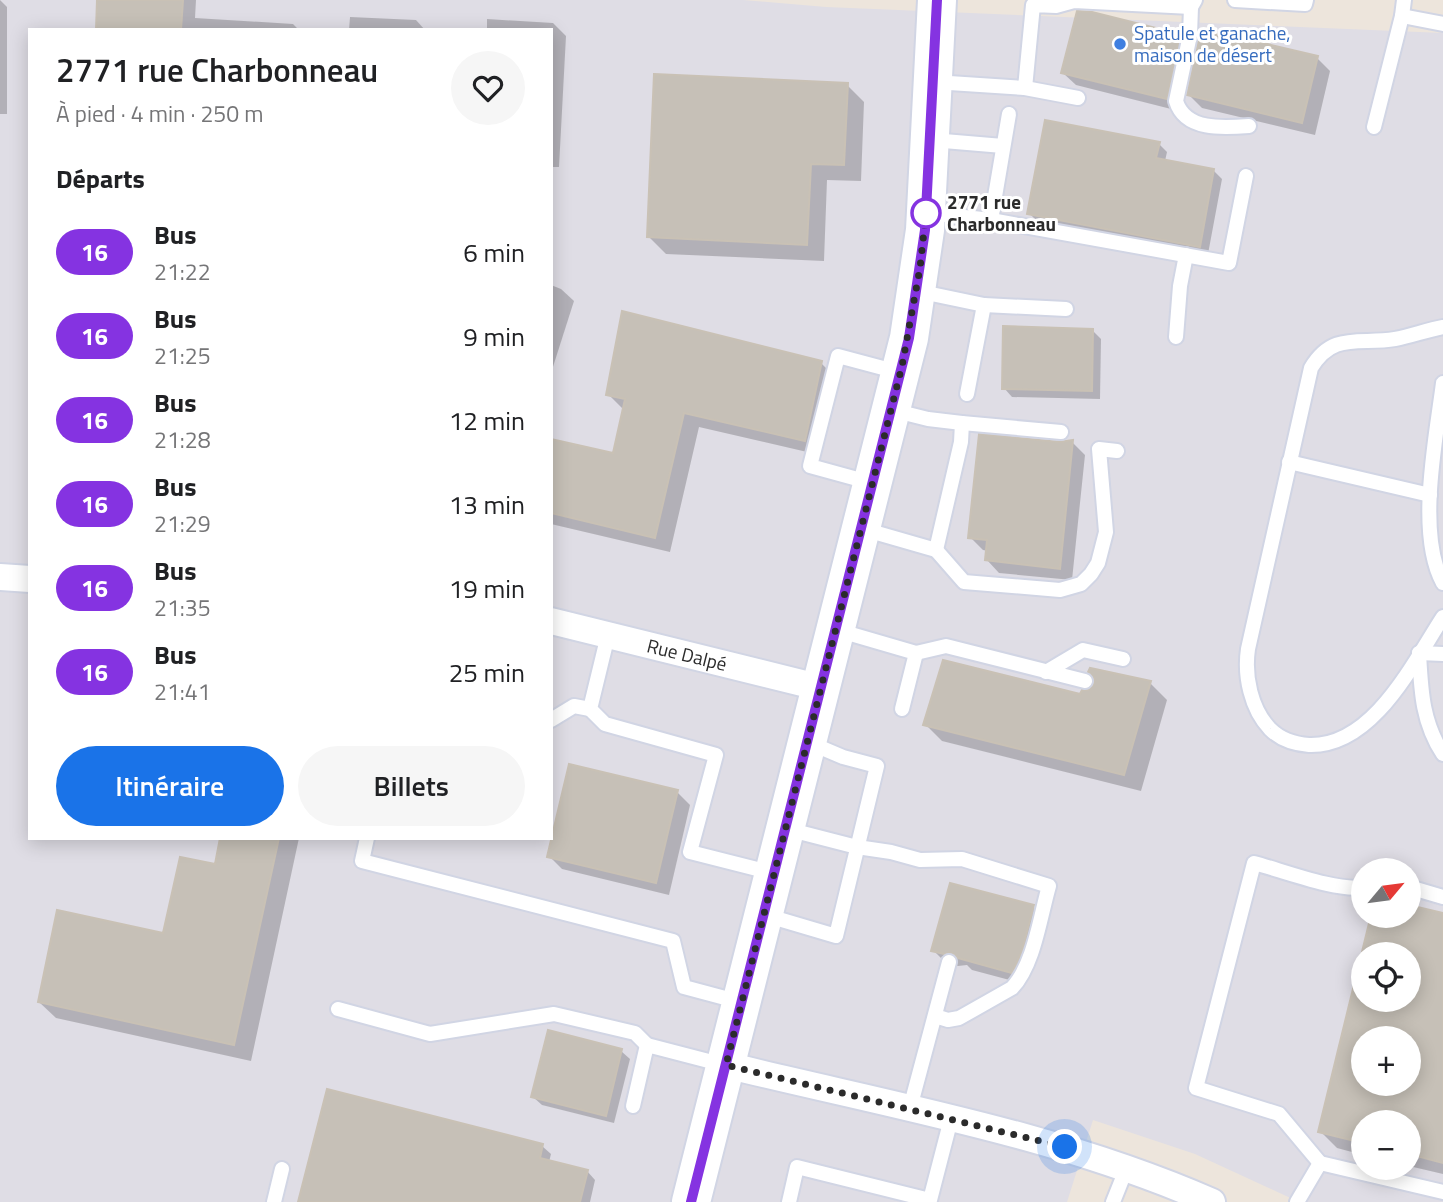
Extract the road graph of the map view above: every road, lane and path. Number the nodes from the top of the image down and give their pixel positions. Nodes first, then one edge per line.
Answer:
1 (937, 0) edge
2 (1235, 0) edge
3 (1306, 0) edge
4 (1404, 0) edge
5 (1193, 4) edge
6 (1402, 16) junction
7 (1443, 24) edge
8 (933, 82) junction
9 (1024, 88) junction
10 (1078, 98) dead end
11 (1009, 114) dead end
12 (1249, 125) dead end
13 (1374, 127) dead end
14 (930, 139) junction
15 (1003, 146) junction
16 (1246, 176) dead end
17 (926, 213) junction
18 (991, 220) junction
19 (1186, 255) junction
20 (916, 291) junction
21 (984, 305) junction
22 (1066, 309) dead end
23 (1443, 327) edge
24 (1176, 337) dead end
25 (901, 372) junction
26 (1443, 383) edge
27 (967, 394) dead end
28 (892, 410) junction
29 (962, 423) junction
30 (1061, 432) dead end
31 (1117, 451) dead end
32 (1289, 463) junction
33 (873, 484) junction
34 (1430, 495) junction
35 (862, 529) junction
36 (936, 550) junction
37 (0, 577) edge
38 (28, 579) edge
39 (1443, 583) edge
40 (1443, 617) edge
41 (553, 621) edge
42 (836, 630) junction
43 (608, 635) junction
44 (916, 653) junction
45 (1419, 653) junction
46 (1443, 654) edge
47 (1123, 659) dead end
48 (1046, 672) junction
49 (1085, 681) dead end
50 (822, 688) junction
51 (590, 709) junction
52 (902, 709) dead end
53 (553, 719) edge
54 (808, 742) junction
55 (1443, 754) edge
56 (786, 828) junction
57 (367, 840) edge
58 (857, 847) junction
59 (774, 874) junction
60 (1351, 888) edge
61 (1421, 891) edge
62 (1443, 897) edge
63 (764, 915) junction
64 (949, 962) dead end
65 (742, 1002) junction
66 (338, 1009) dead end
67 (935, 1016) junction
68 (647, 1045) junction
69 (726, 1065) junction
70 (633, 1106) dead end
71 (910, 1108) junction
72 (951, 1119) junction
73 (1320, 1163) junction
74 (1127, 1167) junction
75 (282, 1169) dead end
76 (1443, 1192) edge
77 (930, 1201) edge
78 (274, 1202) edge
79 (691, 1202) edge
80 (789, 1202) edge
81 (1113, 1202) edge
82 (1212, 1202) edge
83 (1297, 1202) edge

1 - 8 street
2 - 3 lane
4 - 6 lane
5 - 9 lane
5 - 12 lane
6 - 7 lane
6 - 13 lane
8 - 9 lane
8 - 14 street
9 - 10 lane
11 - 15 lane
14 - 15 lane
14 - 17 street
15 - 18 lane
16 - 19 lane
17 - 18 lane
17 - 20 street
18 - 19 lane
19 - 24 lane
20 - 21 lane
20 - 25 street
21 - 22 lane
21 - 27 lane
23 - 32 lane
25 - 28 street
25 - 33 lane
26 - 34 lane
28 - 29 lane
28 - 33 street
29 - 30 lane
29 - 36 lane
31 - 36 lane
32 - 34 lane
32 - 45 lane
33 - 35 street
34 - 39 lane
35 - 36 lane
35 - 42 street
37 - 38 street
40 - 45 lane
41 - 43 street, Rue Dalpé
42 - 44 lane
42 - 50 street
43 - 50 street, Rue Dalpé
43 - 51 lane
44 - 48 lane
44 - 52 lane
45 - 46 lane
45 - 55 lane
47 - 48 lane
48 - 49 lane
50 - 54 street
51 - 53 lane
51 - 59 lane
54 - 56 street
54 - 58 lane
56 - 58 lane
56 - 59 street
57 - 65 lane
58 - 63 lane
58 - 67 lane
59 - 63 street
60 - 73 lane
61 - 62 lane
63 - 65 street
64 - 67 lane
65 - 69 street
66 - 68 lane
67 - 71 lane
68 - 69 lane
68 - 70 lane
69 - 71 street
69 - 79 street
71 - 72 street
72 - 74 street
72 - 77 lane
73 - 76 lane
73 - 83 lane
74 - 81 lane
74 - 82 street
75 - 78 lane
77 - 80 lane

